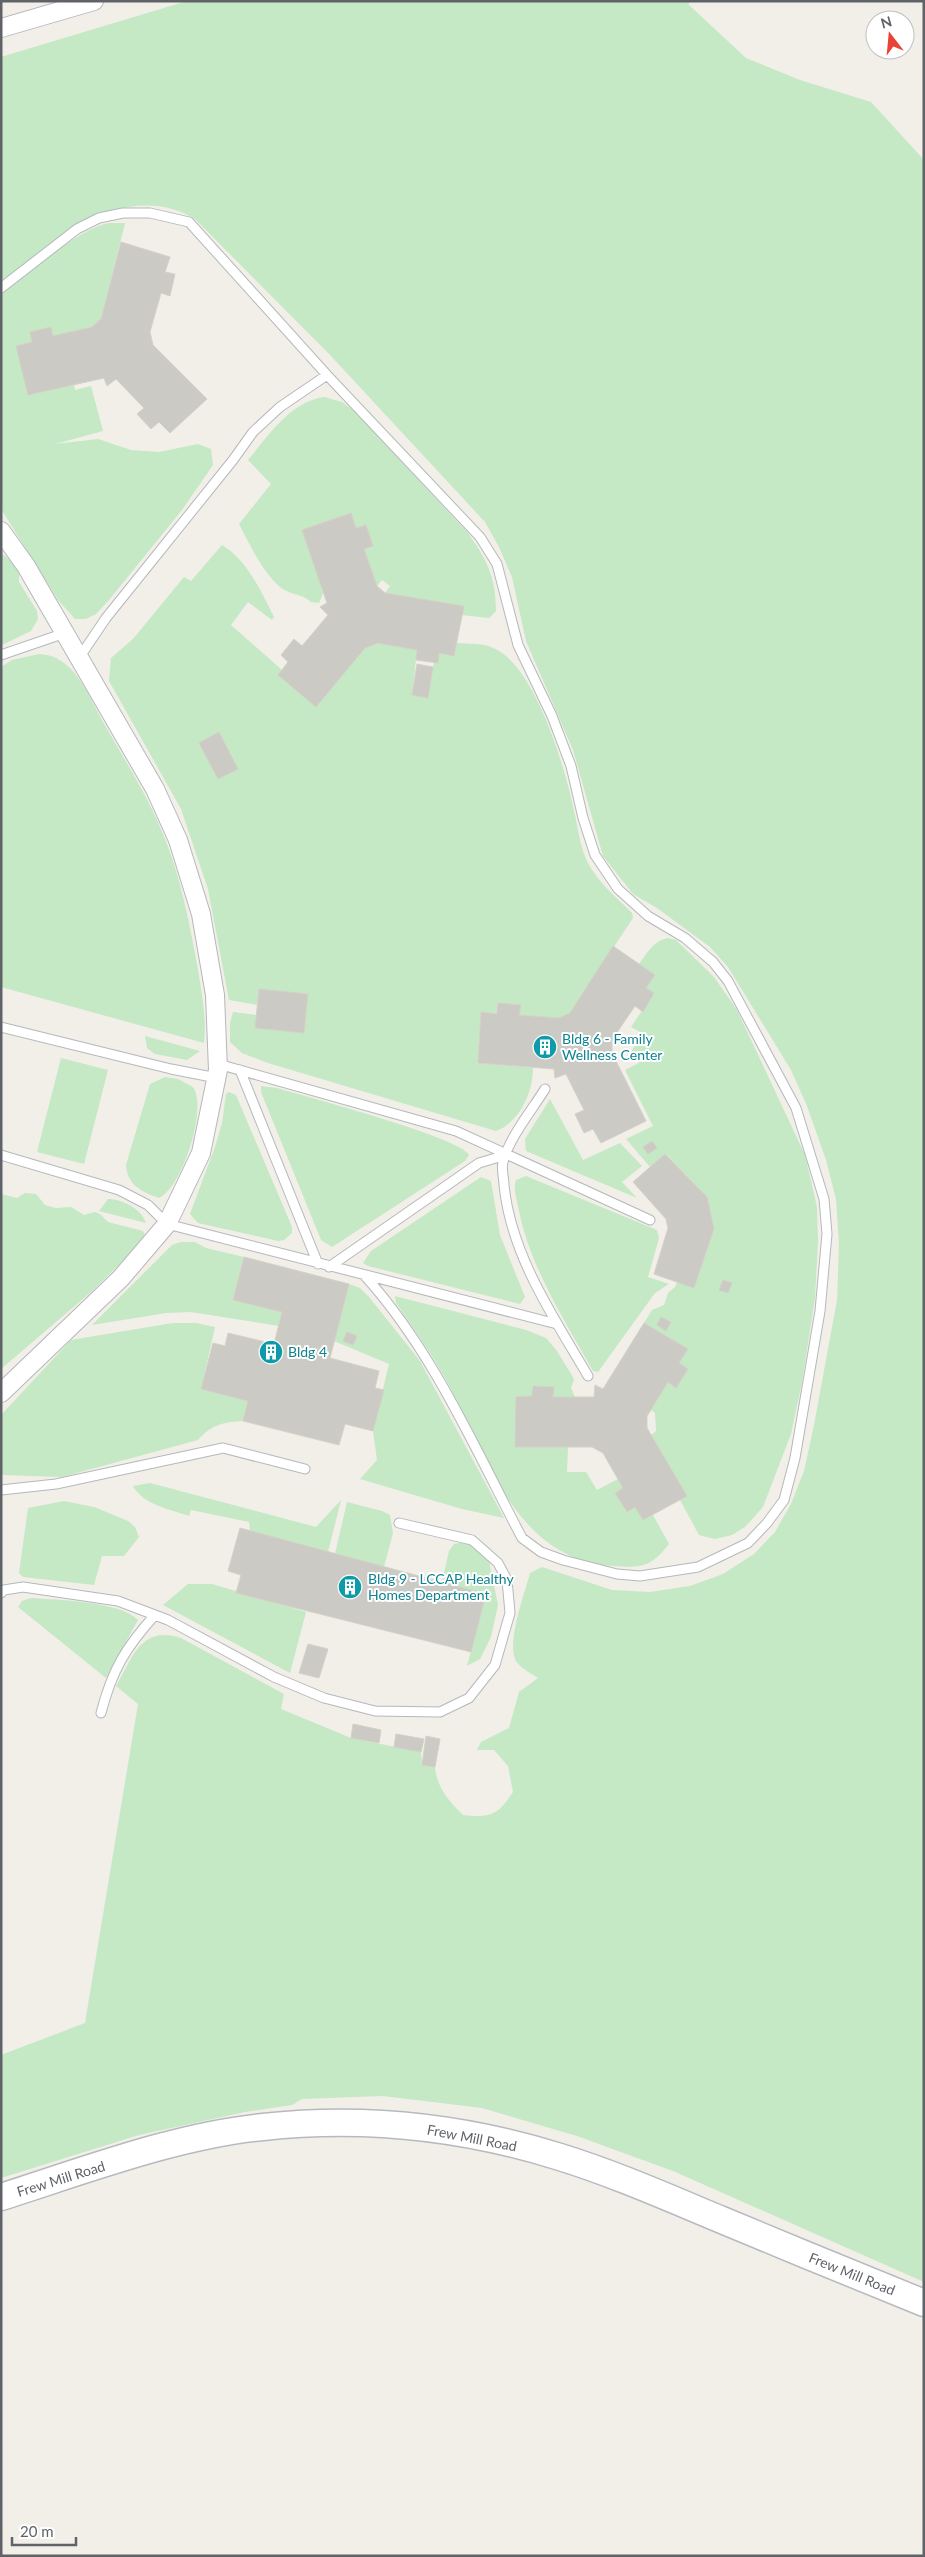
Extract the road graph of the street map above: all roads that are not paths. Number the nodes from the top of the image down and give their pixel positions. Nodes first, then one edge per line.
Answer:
1 (94, 1) edge
2 (1, 28) edge
3 (1, 288) edge
4 (327, 375) junction
5 (1, 530) edge
6 (65, 633) junction
7 (1, 655) edge
8 (79, 658) junction
9 (1, 1027) edge
10 (240, 1070) junction
11 (218, 1071) junction
12 (544, 1088) dead end
13 (1, 1155) edge
14 (506, 1155) junction
15 (650, 1220) dead end
16 (167, 1224) junction
17 (318, 1264) junction
18 (329, 1267) junction
19 (364, 1276) junction
20 (557, 1324) junction
21 (588, 1376) dead end
22 (1, 1393) edge
23 (305, 1470) dead end
24 (1, 1490) edge
25 (399, 1522) dead end
26 (1, 1593) edge
27 (155, 1615) junction
28 (101, 1713) dead end
29 (1, 2197) edge
30 (924, 2303) edge

1 - 2 street
3 - 4 lane
4 - 8 lane
4 - 19 lane
5 - 6 street
6 - 7 lane
6 - 8 street
8 - 11 street
9 - 11 lane
10 - 11 lane
10 - 14 lane
10 - 17 lane
11 - 16 street
12 - 14 lane
13 - 16 lane
14 - 15 lane
14 - 18 lane
14 - 20 lane
16 - 17 lane
16 - 22 street
17 - 18 lane
18 - 19 lane
19 - 20 lane
20 - 21 lane
23 - 24 lane
25 - 27 lane
26 - 27 lane
27 - 28 lane
29 - 30 street, Frew Mill Road

